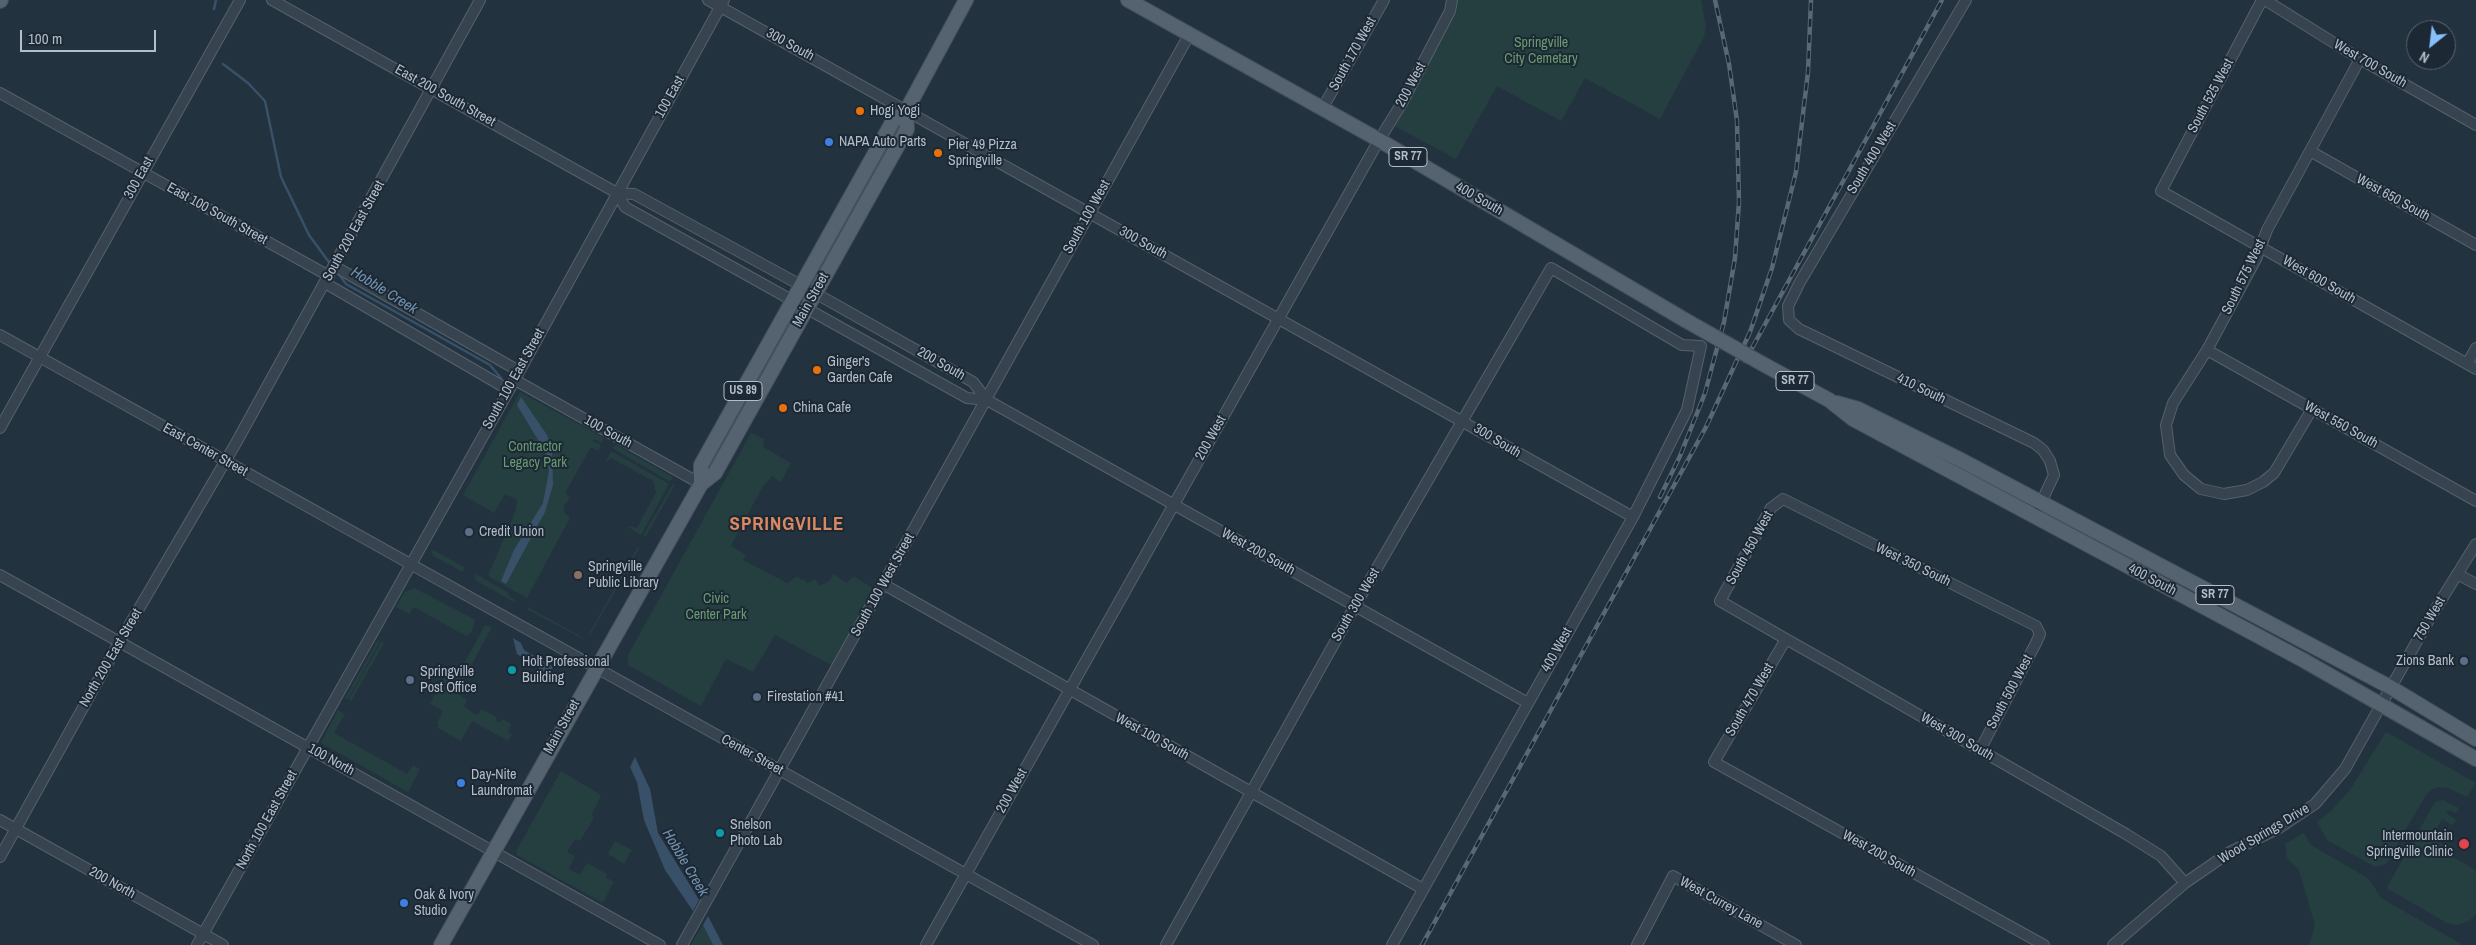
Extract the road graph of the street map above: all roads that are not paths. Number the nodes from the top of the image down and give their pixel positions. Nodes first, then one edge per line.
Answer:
1 (240, 0) edge
2 (272, 0) edge
3 (480, 0) edge
4 (708, 0) edge
5 (966, 0) edge
6 (1128, 0) edge
7 (1384, 0) edge
8 (1452, 0) edge
9 (1966, 0) edge
10 (2263, 0) edge
11 (722, 3) edge
12 (1189, 34) junction
13 (2360, 60) junction
14 (433, 89) junction
15 (0, 93) edge
16 (1322, 109) junction
17 (906, 111) junction
18 (2476, 125) edge
19 (1379, 140) junction
20 (2310, 151) junction
21 (142, 172) junction
22 (2161, 191) joint
23 (617, 193) junction
24 (1089, 213) junction
25 (2476, 245) edge
26 (2260, 247) junction
27 (329, 275) junction
28 (801, 285) junction
29 (815, 292) junction
30 (793, 300) junction
31 (807, 308) junction
32 (1279, 318) junction
33 (1789, 320) joint
34 (0, 335) edge
35 (1701, 346) joint
36 (2476, 348) edge
37 (2207, 350) junction
38 (40, 357) junction
39 (2471, 367) edge
40 (517, 376) junction
41 (509, 390) junction
42 (987, 400) junction
43 (1829, 400) junction
44 (2312, 409) junction
45 (1462, 420) junction
46 (0, 428) edge
47 (226, 461) junction
48 (701, 484) junction
49 (1783, 499) joint
50 (2476, 501) edge
51 (2040, 503) junction
52 (1173, 505) junction
53 (2034, 516) junction
54 (1633, 517) junction
55 (2476, 544) edge
56 (410, 564) junction
57 (2457, 574) junction
58 (0, 576) edge
59 (883, 584) junction
60 (2476, 584) edge
61 (1720, 601) joint
62 (1355, 606) junction
63 (2040, 634) joint
64 (1786, 639) junction
65 (120, 641) junction
66 (596, 668) junction
67 (1068, 689) junction
68 (2386, 696) junction
69 (1528, 703) junction
70 (2476, 739) edge
71 (308, 747) junction
72 (1980, 750) junction
73 (2476, 760) edge
74 (1714, 762) joint
75 (781, 771) junction
76 (1251, 792) junction
77 (0, 820) edge
78 (16, 829) junction
79 (493, 851) junction
80 (0, 857) edge
81 (966, 874) junction
82 (2185, 883) junction
83 (1423, 889) junction
84 (203, 934) junction
85 (197, 945) edge
86 (223, 945) edge
87 (441, 945) edge
88 (660, 945) edge
89 (682, 945) edge
90 (926, 945) edge
91 (1093, 945) edge
92 (1166, 945) edge
93 (1392, 945) edge
94 (1637, 945) edge
95 (1796, 945) edge
96 (2044, 945) edge
97 (2113, 945) edge

1 - 21 street, 300 East
2 - 14 street, East 200 South Street
3 - 14 street, South 200 East Street
4 - 11 street, 300 South
5 - 17 main road, Main Street / US 89
6 - 12 main road, 400 South / SR 77
7 - 16 street, South 170 West
8 - 19 street, 200 West
9 - 33 street, South 400 West
10 - 13 street, West 700 South
10 - 22 street, South 525 West
11 - 17 street, 300 South
11 - 23 street, 100 East
12 - 16 main road, 400 South / SR 77
12 - 24 street, South 100 West
13 - 18 street, West 700 South
13 - 20 street, South 575 West
14 - 23 street, East 200 South Street
14 - 27 street, South 200 East Street
15 - 21 street, East 100 South Street
16 - 19 main road, 400 South / SR 77
17 - 24 street, 300 South
17 - 28 main road, Main Street / US 89
17 - 29 main road, Main Street / US 89
19 - 32 street, 200 West
19 - 43 main road, 400 South / SR 77, bridge
20 - 25 street, West 650 South
20 - 26 street, South 575 West
21 - 27 street, East 100 South Street
21 - 38 street, 300 East
22 - 26 street, West 600 South
23 - 28 street, 200 South
23 - 30 street, 200 South
23 - 40 street, South 100 East Street
24 - 32 street, 300 South
24 - 42 street, South 100 West
26 - 37 street, South 575 West
26 - 39 street, West 600 South
27 - 40 street, East 100 South Street
27 - 41 street, East 100 South Street
27 - 47 street, South 200 East Street
28 - 29 street, 200 South
28 - 30 main road, Main Street / US 89
29 - 31 main road, Main Street / US 89
29 - 42 street, 200 South
30 - 31 street, 200 South
30 - 48 main road, Main Street / US 89
31 - 42 street, 200 South
31 - 48 main road, Main Street / US 89
32 - 45 street, 300 South
32 - 52 street, 200 West
33 - 51 street, 410 South
34 - 38 street, East Center Street
35 - 45 street, South 300 West
35 - 54 street, 400 West
36 - 39 street
37 - 44 street, West 550 South
37 - 44 street, South 575 West
38 - 46 street, 300 East
38 - 47 street, East Center Street
40 - 41 street, South 100 East Street
40 - 48 street, 100 South
41 - 56 street, South 100 East Street
42 - 52 street, West 200 South
42 - 59 street, South 100 West Street
43 - 51 main road, 400 South / SR 77
43 - 53 main road, 400 South / SR 77
44 - 50 street, West 550 South
45 - 54 street, 300 South
45 - 62 street, South 300 West
47 - 56 street, East Center Street
47 - 65 street, North 200 East Street
48 - 66 main road, Main Street / US 89
49 - 61 street, South 450 West
49 - 63 street, West 350 South
51 - 53 street
51 - 68 main road, 400 South / SR 77
52 - 62 street, West 200 South
52 - 67 street, 200 West
53 - 68 main road, 400 South / SR 77
54 - 69 street, 400 West
55 - 57 street, 750 West
56 - 66 street, Center Street
56 - 71 street, North 100 East Street
57 - 60 street
57 - 68 street, 750 West
58 - 65 street, 100 North
59 - 67 street, West 100 South
59 - 75 street, South 100 West Street
61 - 64 street, West 300 South
62 - 69 street, West 200 South
62 - 76 street, South 300 West
63 - 72 street, South 500 West
64 - 72 street, West 300 South
64 - 74 street, South 470 West
65 - 71 street, 100 North
65 - 78 street, North 200 East Street
66 - 75 street, Center Street
66 - 79 main road, Main Street / US 89
67 - 76 street, West 100 South
67 - 81 street, 200 West
68 - 70 main road, 400 South / SR 77
68 - 73 main road, 400 South / SR 77
68 - 82 street, Wood Springs Drive
69 - 83 street, 400 West
71 - 79 street, 100 North
71 - 84 street, North 100 East Street
72 - 82 street, West 300 South
74 - 96 street, West 200 South
75 - 81 street, Center Street
75 - 89 street, South 100 West Street
76 - 83 street, West 100 South
76 - 92 street, South 300 West
77 - 78 street, 200 North
78 - 80 street, North 200 East Street
78 - 84 street, 200 North
79 - 87 main road, Main Street / US 89
79 - 88 street, 100 North
81 - 90 street, 200 West
81 - 91 street, Center Street
82 - 97 street, Wood Springs Drive
83 - 93 street, 400 West
84 - 85 street, North 100 East Street
84 - 86 street, 200 North
94 - 95 street, West Currey Lane

